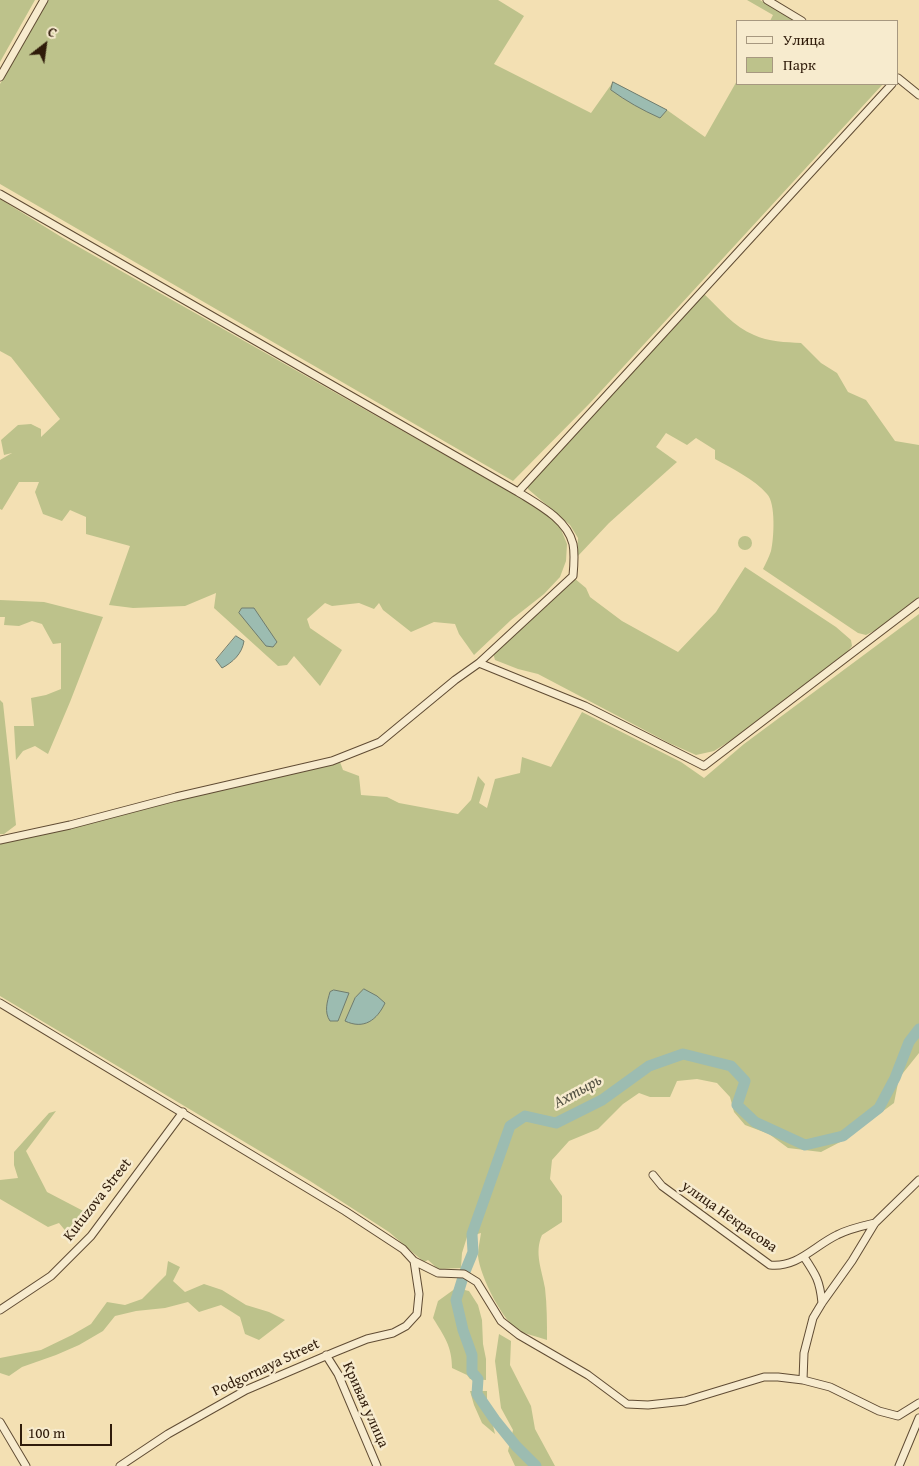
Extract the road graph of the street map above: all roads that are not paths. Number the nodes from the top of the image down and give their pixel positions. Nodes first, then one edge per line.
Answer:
1 (44, 0) edge
2 (766, 0) edge
3 (800, 20) edge
4 (0, 77) edge
5 (899, 79) edge
6 (891, 85) edge
7 (919, 95) edge
8 (0, 194) edge
9 (518, 492) junction
10 (919, 602) edge
11 (479, 663) junction
12 (0, 840) edge
13 (0, 1003) edge
14 (182, 1112) junction
15 (653, 1176) dead end
16 (919, 1180) edge
17 (875, 1222) junction
18 (804, 1257) junction
19 (414, 1261) junction
20 (822, 1303) junction
21 (0, 1310) edge
22 (326, 1355) junction
23 (803, 1380) junction
24 (919, 1402) edge
25 (919, 1418) edge
26 (0, 1422) edge
27 (26, 1466) edge
28 (120, 1466) edge
29 (377, 1466) edge
30 (899, 1466) edge

1 - 4 street
2 - 3 street
5 - 7 street
6 - 9 street
8 - 9 street
9 - 11 street
10 - 11 street
11 - 12 street
13 - 14 street
14 - 19 street
14 - 21 street, Kutuzova Street
15 - 18 street, улица Некрасова
16 - 17 street, улица Некрасова
17 - 18 street, улица Некрасова
17 - 20 street, улица Некрасова
18 - 20 street
19 - 22 street, Podgornaya Street
19 - 23 street
20 - 23 street, улица Некрасова
22 - 28 street, Podgornaya Street
22 - 29 street, Кривая улица
23 - 24 street
25 - 30 street
26 - 27 street

